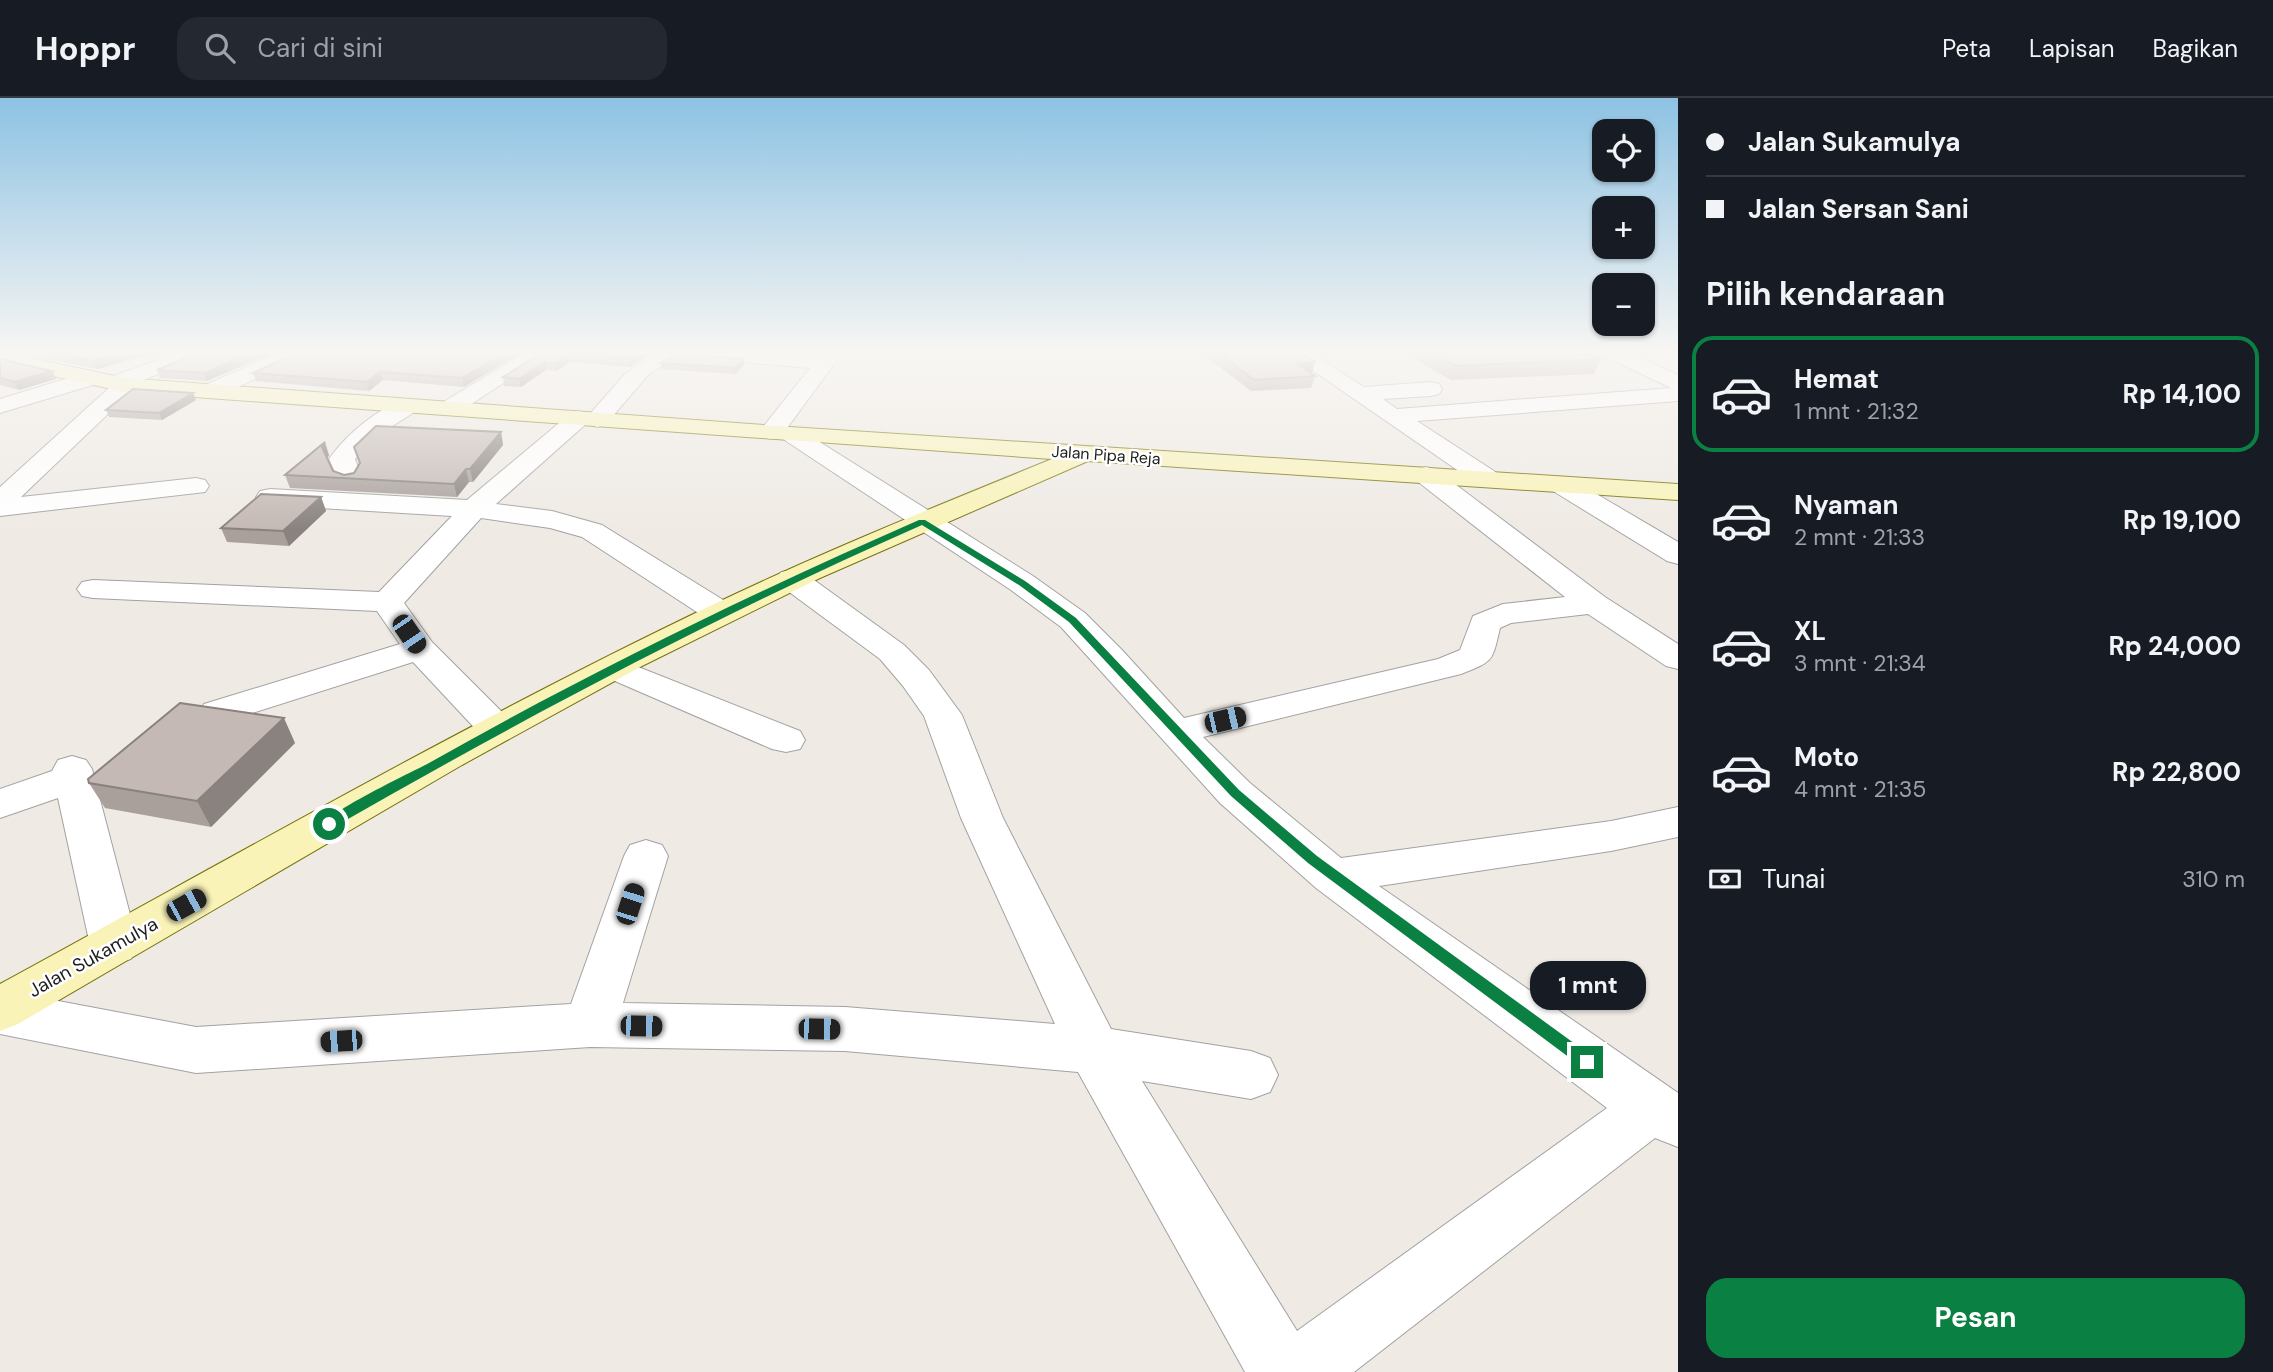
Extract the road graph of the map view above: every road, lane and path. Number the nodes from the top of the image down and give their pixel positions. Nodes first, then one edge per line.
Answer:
1 (93, 411) edge
2 (398, 411) edge
3 (482, 411) edge
4 (596, 411) edge
5 (794, 411) edge
6 (1385, 411) edge
7 (1451, 411) edge
8 (1392, 416) junction
9 (588, 419) junction
10 (780, 433) junction
11 (1085, 453) junction
12 (40, 464) junction
13 (0, 474) edge
14 (1426, 475) junction
15 (349, 477) edge
16 (1488, 479) junction
17 (1562, 485) junction
18 (196, 486) dead end
19 (1678, 492) edge
20 (259, 497) edge
21 (0, 502) edge
22 (0, 508) edge
23 (474, 509) junction
24 (922, 521) junction
25 (1678, 555) edge
26 (792, 579) junction
27 (93, 589) dead end
28 (387, 602) junction
29 (1594, 604) junction
30 (721, 612) junction
31 (420, 649) junction
32 (1678, 659) edge
33 (613, 668) junction
34 (217, 712) edge
35 (497, 729) junction
36 (1175, 732) junction
37 (786, 740) dead end
38 (0, 804) edge
39 (1678, 822) edge
40 (646, 856) dead end
41 (1332, 876) junction
42 (114, 945) junction
43 (0, 1011) edge
44 (590, 1025) junction
45 (1094, 1050) junction
46 (1251, 1075) dead end
47 (1665, 1114) edge
48 (1283, 1372) edge
49 (1298, 1372) edge

1 - 12 street
2 - 15 street
3 - 9 street, Jalan Pipa Reja
4 - 9 street
5 - 10 street
6 - 8 street
7 - 8 street
8 - 16 street
9 - 10 street, Jalan Pipa Reja
9 - 23 street
10 - 11 street, Jalan Pipa Reja
10 - 24 street
11 - 14 street, Jalan Pipa Reja
11 - 24 street, Jalan Sukamulya
12 - 13 street
12 - 21 street
14 - 16 street, Jalan Pipa Reja
14 - 29 street
16 - 17 street, Jalan Pipa Reja
17 - 19 street, Jalan Pipa Reja
17 - 25 street
18 - 22 street
20 - 23 street
23 - 28 street
23 - 30 street
24 - 26 street, Jalan Sukamulya
24 - 36 street
26 - 30 street, Jalan Sukamulya
26 - 45 street
27 - 28 street
28 - 31 street
29 - 32 street
29 - 36 street
30 - 33 street, Jalan Sukamulya
31 - 34 street
31 - 35 street
33 - 35 street, Jalan Sukamulya
33 - 37 street
35 - 42 street, Jalan Sukamulya
36 - 41 street
38 - 42 street
39 - 41 street
40 - 44 street
41 - 47 street
42 - 43 street, Jalan Sukamulya
43 - 44 street
44 - 45 street
45 - 46 street
45 - 48 street
47 - 49 street

